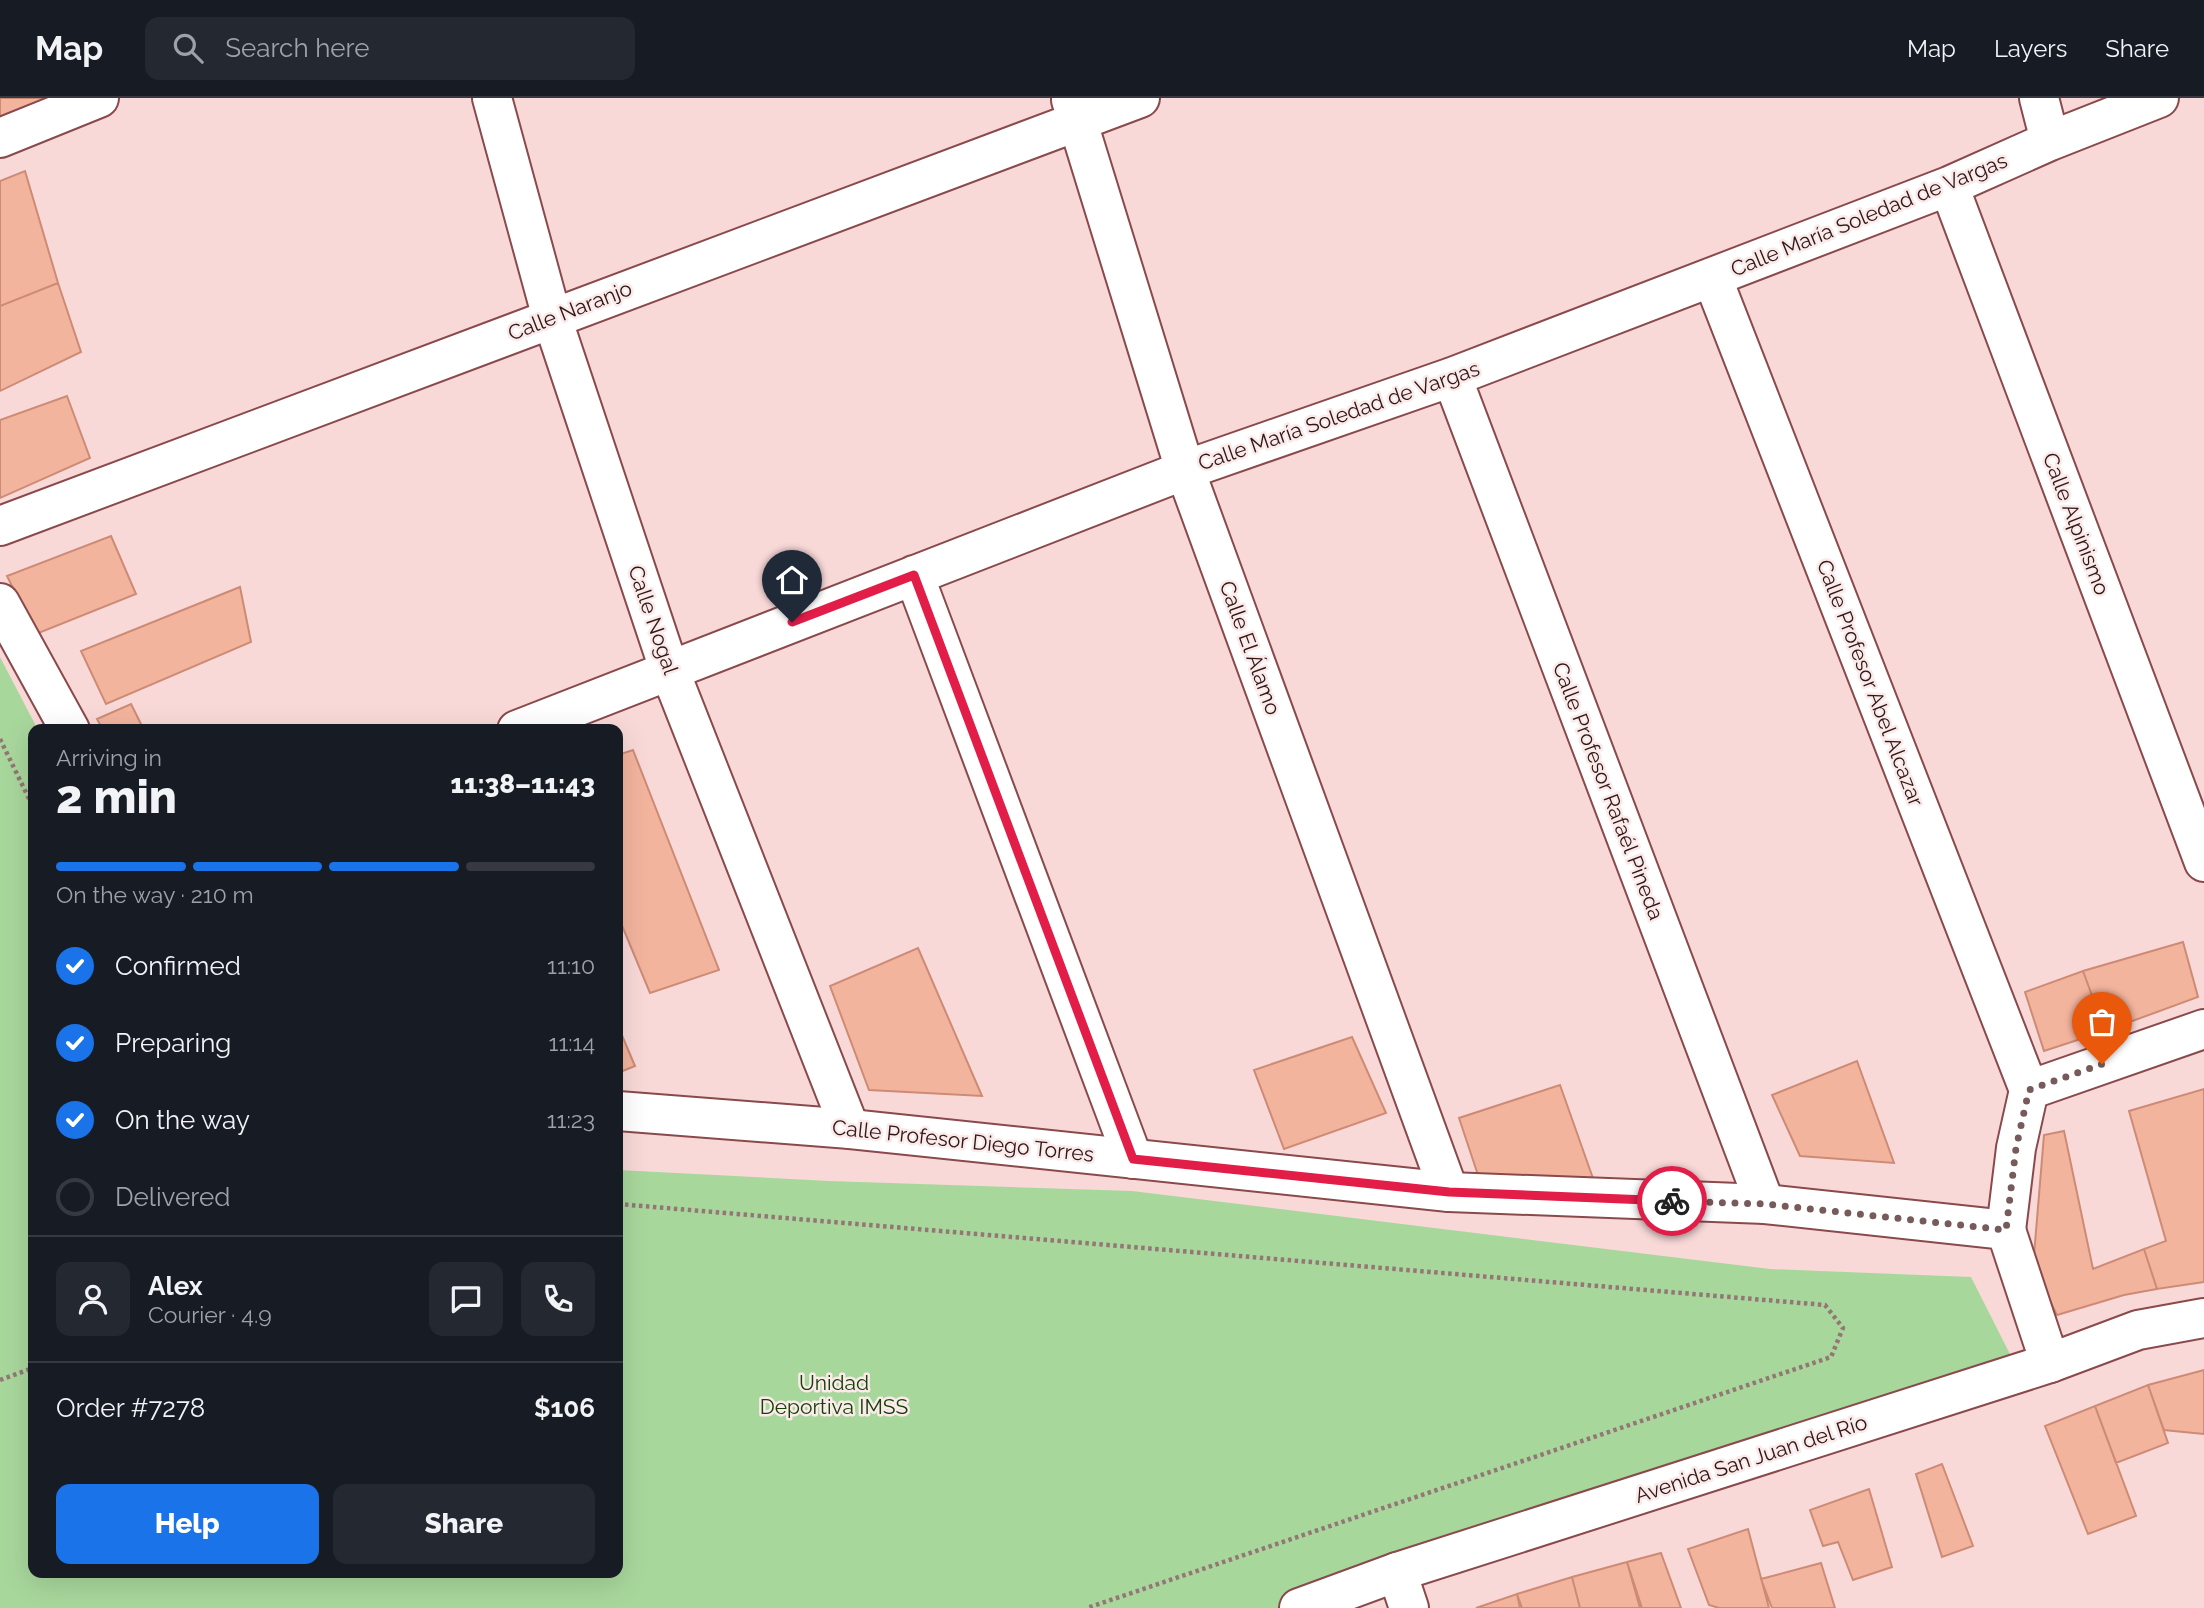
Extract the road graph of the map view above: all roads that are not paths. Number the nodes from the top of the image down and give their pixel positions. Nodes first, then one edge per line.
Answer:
1 (99, 98) edge
2 (492, 98) edge
3 (1140, 98) edge
4 (2039, 98) edge
5 (2159, 98) edge
6 (1074, 110) edge
7 (0, 138) edge
8 (2050, 141) junction
9 (1949, 186) junction
10 (1712, 277) junction
11 (552, 318) junction
12 (1452, 377) junction
13 (1185, 470) junction
14 (0, 526) edge
15 (914, 575) junction
16 (0, 603) edge
17 (669, 669) junction
18 (67, 724) edge
19 (532, 724) edge
20 (2204, 863) edge
21 (2203, 1033) edge
22 (2029, 1090) junction
23 (623, 1111) edge
24 (850, 1129) junction
25 (1133, 1159) junction
26 (1449, 1192) junction
27 (1765, 1204) junction
28 (2006, 1230) junction
29 (2204, 1318) edge
30 (2050, 1363) junction
31 (1397, 1572) junction
32 (1299, 1608) edge
33 (1409, 1608) edge

1 - 7 street
2 - 11 street, Calle Nogal
3 - 6 street, Calle Naranjo
4 - 8 street
5 - 8 street, Calle María Soledad de Vargas
6 - 11 street, Calle Naranjo
6 - 13 street, Calle El Álamo
8 - 9 street, Calle María Soledad de Vargas
9 - 10 street, Calle María Soledad de Vargas
9 - 20 street, Calle Alpinismo
10 - 12 street, Calle María Soledad de Vargas
10 - 22 street, Calle Profesor Abel Alcazar
11 - 14 street, Calle Naranjo
11 - 17 street, Calle Nogal
12 - 13 street, Calle María Soledad de Vargas
12 - 27 street, Calle Profesor Rafaél Pineda
13 - 15 street, Calle María Soledad de Vargas
13 - 26 street, Calle El Álamo
15 - 17 street, Calle María Soledad de Vargas
15 - 25 street
16 - 18 street
17 - 19 street, Calle María Soledad de Vargas
17 - 24 street, Calle Nogal
21 - 22 street
22 - 28 street
23 - 24 street, Calle Profesor Diego Torres
24 - 25 street, Calle Profesor Diego Torres
25 - 26 street, Calle Profesor Diego Torres
26 - 27 street, Calle Profesor Diego Torres
27 - 28 street, Calle Profesor Diego Torres
28 - 30 street
29 - 30 street, Avenida San Juan del Río
30 - 31 street, Avenida San Juan del Río
31 - 32 street, Avenida San Juan del Río
31 - 33 street

